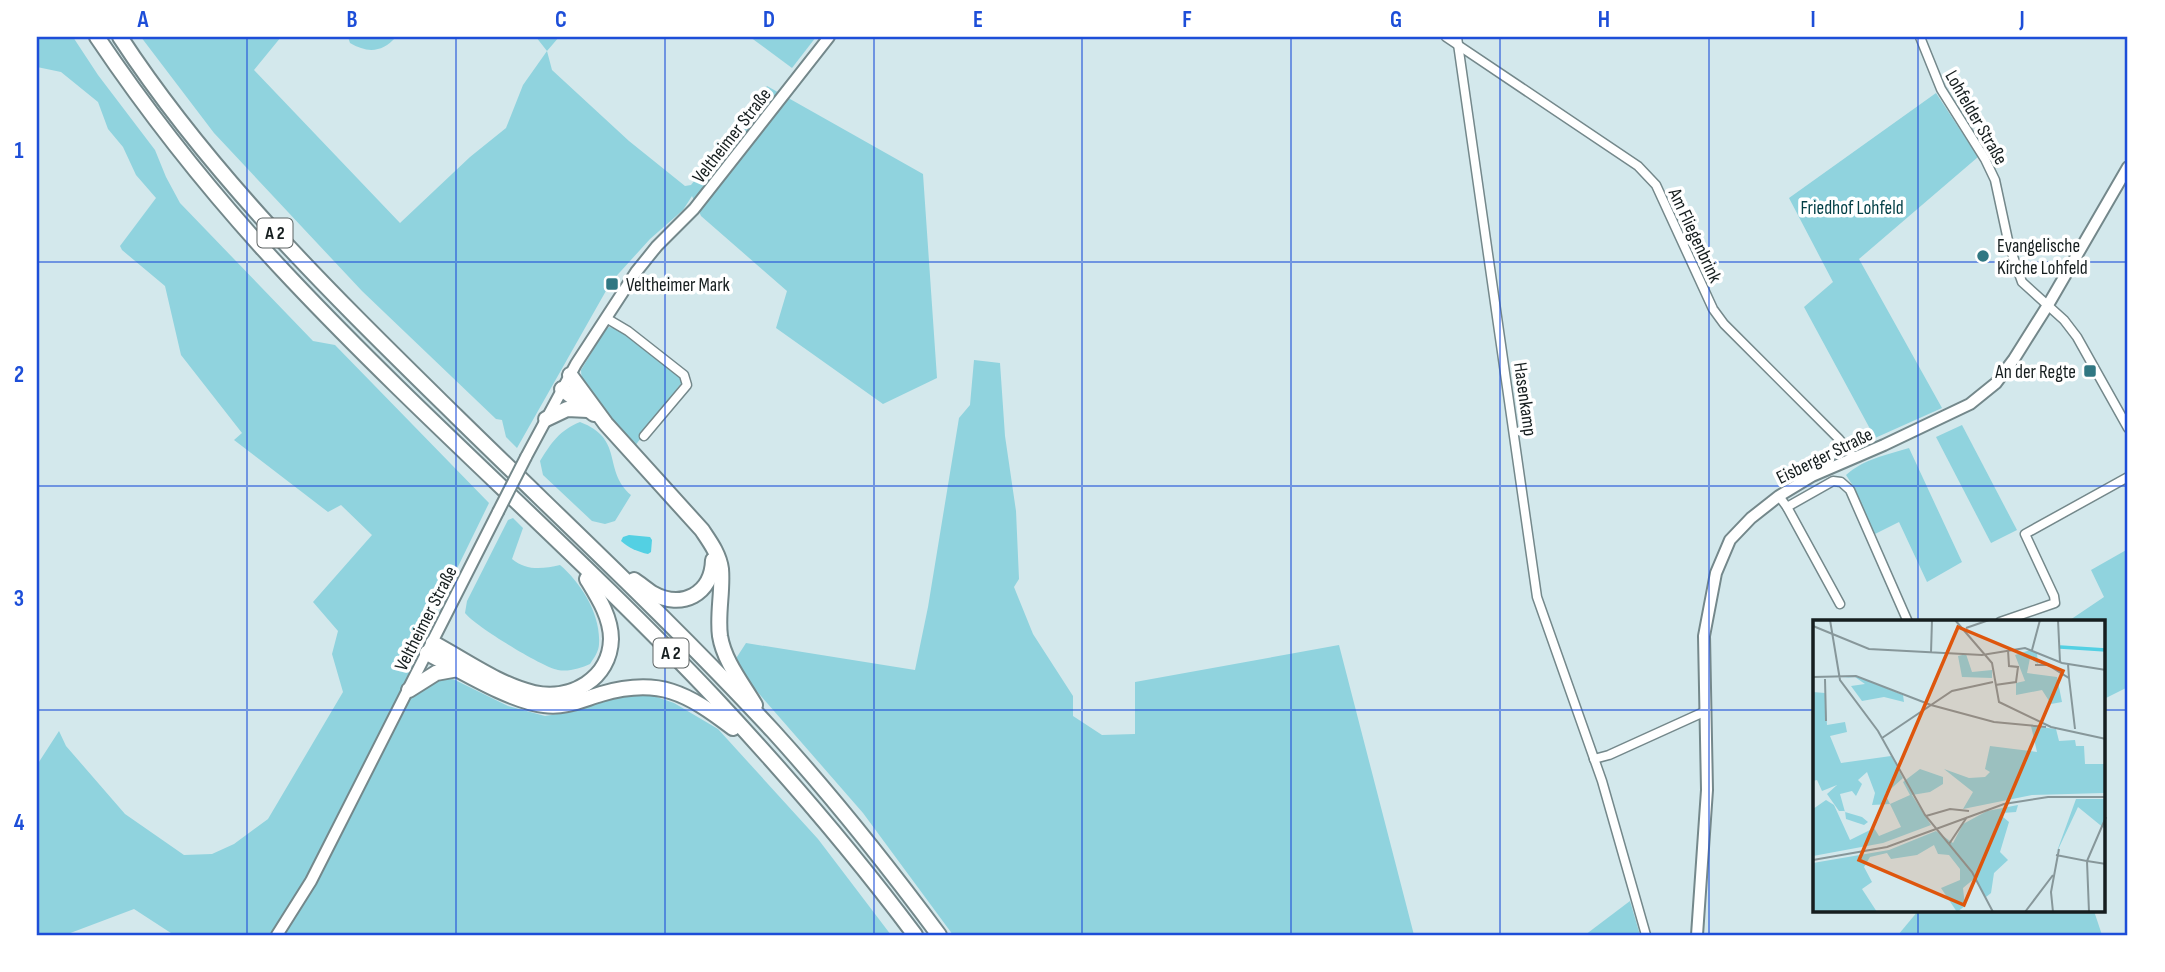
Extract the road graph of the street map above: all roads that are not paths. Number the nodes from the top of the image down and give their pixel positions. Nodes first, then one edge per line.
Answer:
1 (97, 37) edge
2 (120, 37) edge
3 (829, 37) edge
4 (1446, 37) edge
5 (1920, 37) edge
6 (1458, 41) edge
7 (2128, 167) edge
8 (2048, 305) junction
9 (606, 318) junction
10 (570, 375) junction
11 (562, 389) junction
12 (588, 410) junction
13 (546, 419) junction
14 (606, 424) junction
15 (2128, 428) edge
16 (644, 436) dead end
17 (1853, 456) junction
18 (2128, 477) edge
19 (1779, 496) junction
20 (1787, 507) junction
21 (702, 530) junction
22 (591, 548) junction
23 (573, 558) junction
24 (1840, 604) dead end
25 (1907, 620) edge
26 (2006, 620) edge
27 (430, 648) junction
28 (458, 669) junction
29 (409, 690) junction
30 (1706, 711) junction
31 (771, 730) junction
32 (765, 752) junction
33 (1594, 759) junction
34 (277, 935) edge
35 (915, 935) edge
36 (939, 935) edge
37 (1646, 935) edge
38 (1698, 935) edge

1 - 23 highway, A 2
2 - 22 highway, A 2
3 - 9 main road, Veltheimer Straße
4 - 6 street, Am Fliegenbrink
5 - 8 street, Lohfelder Straße
6 - 17 street, Am Fliegenbrink
6 - 33 street, Hasenkamp
7 - 8 main road, Eisberger Straße
8 - 15 street, Lohfelder Straße
8 - 17 main road, Eisberger Straße
9 - 10 main road, Veltheimer Straße
9 - 16 street
10 - 11 main road, Veltheimer Straße
10 - 14 highway
11 - 12 highway
11 - 13 main road, Veltheimer Straße
12 - 13 highway
12 - 14 highway
13 - 27 main road, Veltheimer Straße, bridge
14 - 21 highway
17 - 19 main road, Eisberger Straße
18 - 26 street
19 - 20 street
19 - 30 main road, Eisberger Straße
20 - 24 street
20 - 25 street
21 - 22 highway
21 - 31 highway
22 - 31 highway, A 2
23 - 27 highway
23 - 32 highway, A 2
27 - 28 highway
27 - 29 main road, Veltheimer Straße
28 - 29 highway
28 - 32 highway
29 - 34 main road, Veltheimer Straße
30 - 33 street
30 - 38 main road, Eisberger Straße
31 - 36 highway, A 2
32 - 35 highway, A 2
33 - 37 street, Hasenkamp

